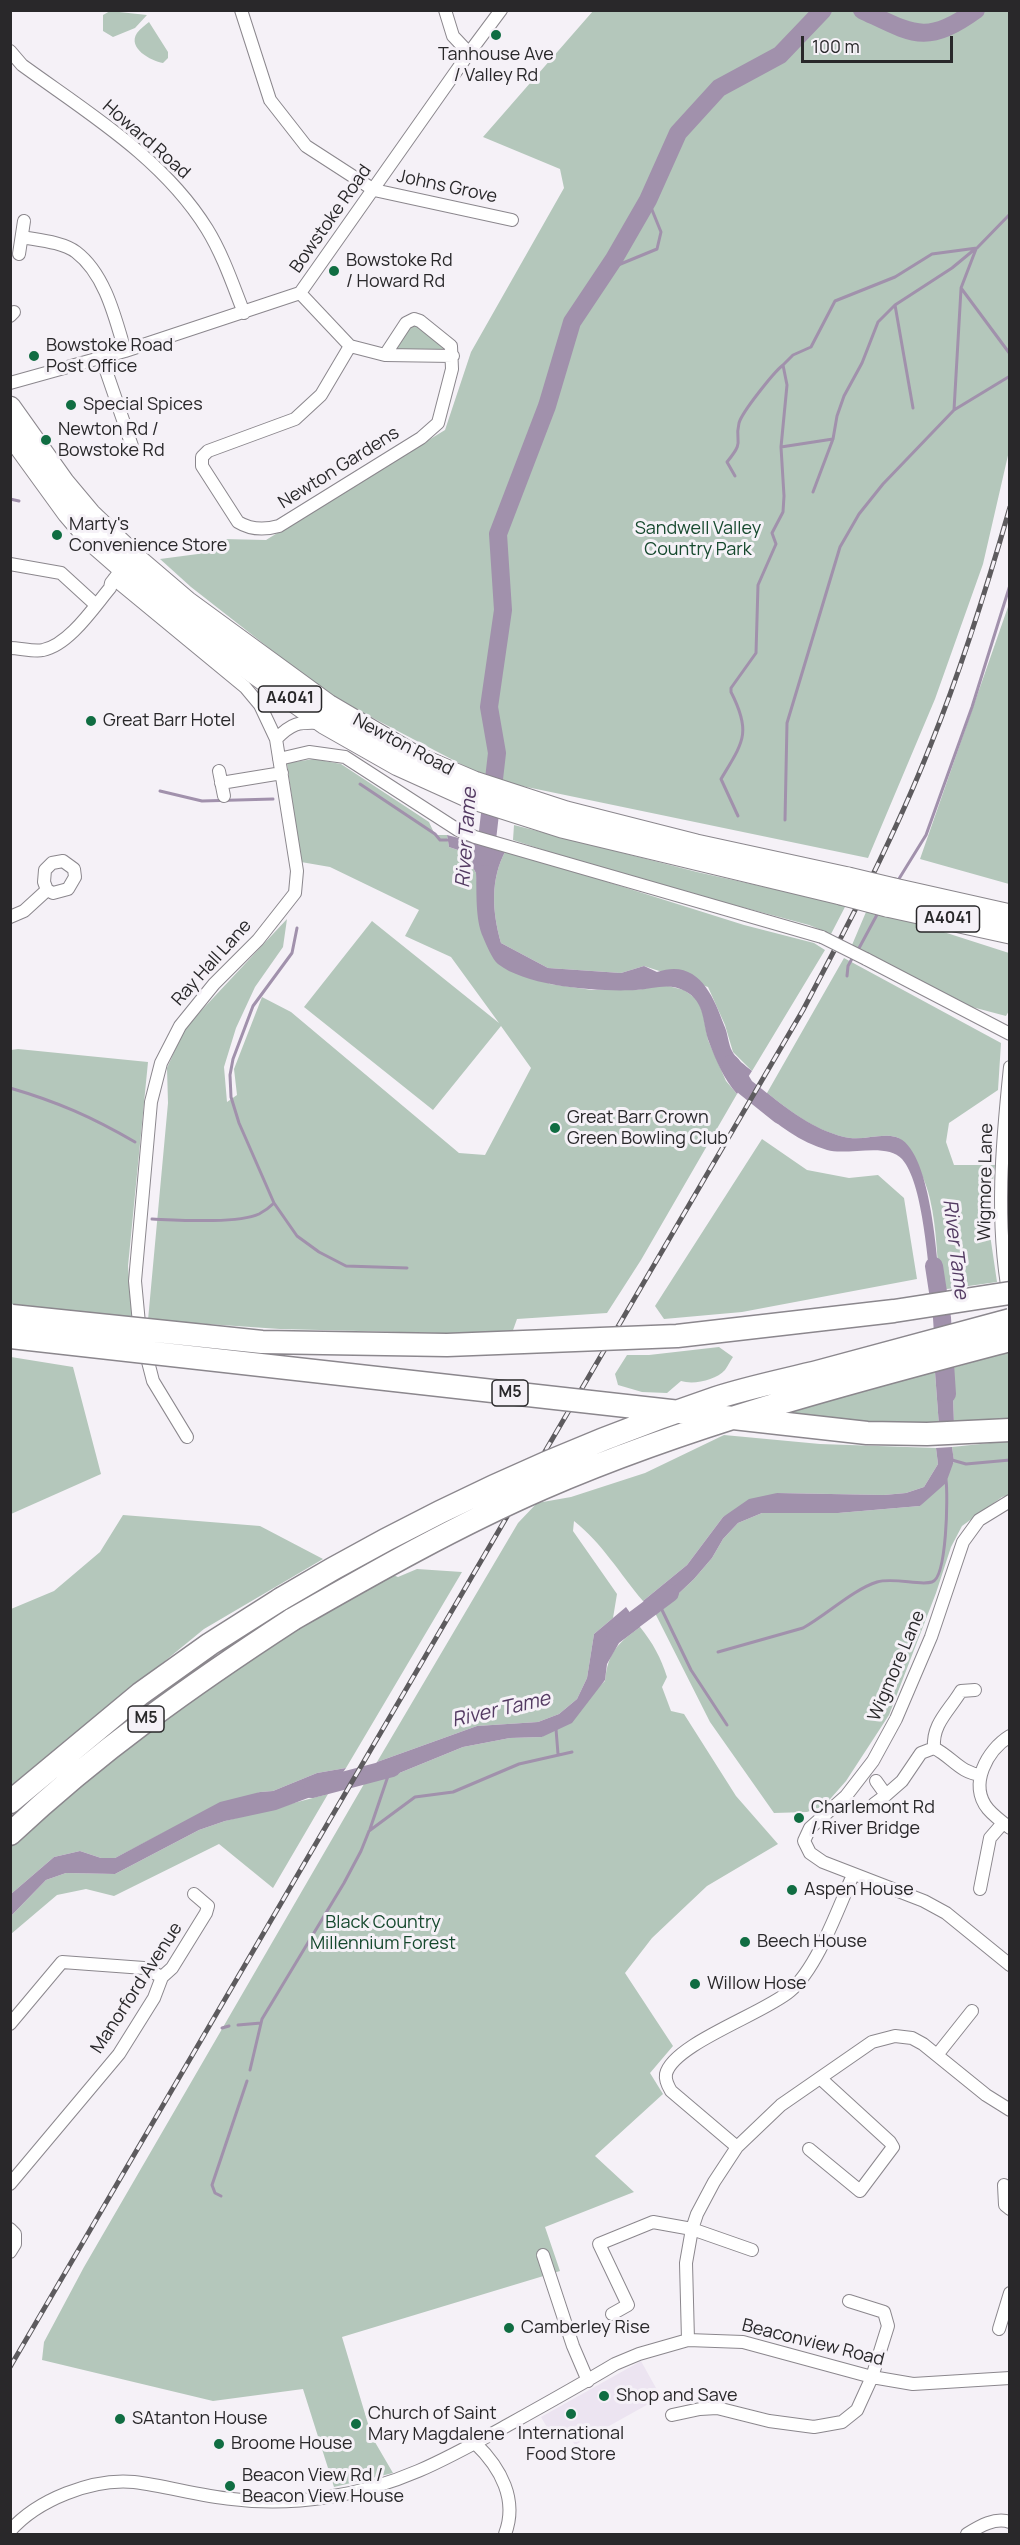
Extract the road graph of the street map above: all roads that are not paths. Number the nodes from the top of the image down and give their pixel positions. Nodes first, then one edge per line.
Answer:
1 (241, 10) edge
2 (445, 10) edge
3 (501, 10) edge
4 (10, 51) edge
5 (469, 52) junction
6 (374, 190) junction
7 (512, 220) dead end
8 (24, 221) dead end
9 (22, 237) junction
10 (19, 254) dead end
11 (300, 293) junction
12 (244, 313) junction
13 (350, 346) junction
14 (125, 351) junction
15 (385, 355) junction
16 (101, 356) junction
17 (453, 356) junction
18 (10, 383) edge
19 (10, 407) edge
20 (10, 433) edge
21 (133, 449) dead end
22 (10, 564) edge
23 (124, 572) junction
24 (96, 605) junction
25 (10, 648) edge
26 (333, 729) junction
27 (276, 739) junction
28 (332, 754) junction
29 (279, 759) junction
30 (282, 773) junction
31 (473, 790) junction
32 (224, 796) dead end
33 (47, 890) dead end
34 (891, 897) junction
35 (1010, 915) edge
36 (10, 917) edge
37 (1010, 933) edge
38 (1010, 1034) edge
39 (1010, 1067) edge
40 (1010, 1293) edge
41 (1010, 1298) edge
42 (1010, 1320) edge
43 (11, 1326) edge
44 (1010, 1340) edge
45 (1010, 1430) edge
46 (187, 1437) dead end
47 (1010, 1501) edge
48 (956, 1679) dead end
49 (975, 1690) dead end
50 (961, 1691) junction
51 (1010, 1736) edge
52 (934, 1748) junction
53 (981, 1775) junction
54 (876, 1782) dead end
55 (886, 1795) junction
56 (10, 1802) edge
57 (874, 1804) dead end
58 (1006, 1825) edge
59 (10, 1834) edge
60 (853, 1875) junction
61 (980, 1889) dead end
62 (194, 1894) dead end
63 (1010, 1965) edge
64 (162, 1977) junction
65 (972, 2011) dead end
66 (10, 2024) edge
67 (937, 2055) junction
68 (820, 2078) junction
69 (1010, 2110) edge
70 (737, 2147) junction
71 (808, 2149) dead end
72 (10, 2184) edge
73 (1004, 2185) dead end
74 (1010, 2209) edge
75 (10, 2229) edge
76 (692, 2229) junction
77 (752, 2250) dead end
78 (10, 2252) edge
79 (543, 2255) dead end
80 (1010, 2293) edge
81 (849, 2301) dead end
82 (612, 2314) dead end
83 (999, 2329) dead end
84 (688, 2340) junction
85 (872, 2377) junction
86 (1010, 2378) edge
87 (588, 2381) junction
88 (672, 2415) dead end
89 (475, 2443) junction
90 (1010, 2522) edge
91 (10, 2531) edge
92 (505, 2535) edge
93 (968, 2535) edge

1 - 6 street
2 - 5 street
3 - 5 street, Bowstoke Road
4 - 12 street, Howard Road
5 - 6 street, Bowstoke Road
6 - 7 street, Johns Grove
6 - 11 street, Bowstoke Road
8 - 9 street
9 - 10 street
9 - 14 street
11 - 12 street, Bowstoke Road
11 - 13 street
12 - 14 street, Bowstoke Road
13 - 15 street
13 - 17 street, Newton Gardens
14 - 16 street, Bowstoke Road
15 - 17 street
15 - 17 street
16 - 18 street, Bowstoke Road
16 - 21 street
19 - 23 highway, Newton Road / A4041
20 - 23 highway, Newton Road / A4041
22 - 24 street
23 - 24 street
23 - 26 highway, Newton Road / A4041
23 - 27 street, Newton Road
23 - 31 highway, Newton Road / A4041
24 - 25 street
26 - 27 street
26 - 28 street
26 - 31 highway, Newton Road / A4041
27 - 29 street, Ray Hall Lane
28 - 29 street
28 - 38 street, bridge
29 - 30 street, Ray Hall Lane
30 - 32 street
30 - 46 street, Ray Hall Lane
31 - 34 highway, Newton Road / A4041, bridge
33 - 36 street
34 - 35 highway, Newton Road / A4041
34 - 37 highway, Newton Road / A4041
39 - 41 street, Wigmore Lane
40 - 43 highway, M5, bridge
42 - 56 highway, M5, bridge
43 - 45 highway, M5, bridge
44 - 59 highway, M5, bridge
47 - 60 street, Wigmore Lane
48 - 50 street
49 - 50 street
50 - 52 street
51 - 53 street
52 - 53 street
52 - 55 street
53 - 58 street
54 - 55 street
55 - 57 street
58 - 61 street
60 - 63 street
60 - 70 street
62 - 64 street, Manorford Avenue
64 - 66 street
64 - 72 street, Manorford Avenue
65 - 67 street
67 - 68 street
67 - 69 street
68 - 70 street
68 - 71 street
70 - 76 street
73 - 74 street
75 - 78 street
76 - 77 street
76 - 82 street
76 - 84 street
79 - 87 street
80 - 83 street
81 - 85 street
84 - 85 street, Beaconview Road
84 - 87 street, Beaconview Road
85 - 86 street, Beaconview Road
85 - 88 street
87 - 89 street, Beaconview Road
89 - 91 street, Beaconview Road
89 - 92 street
90 - 93 street

